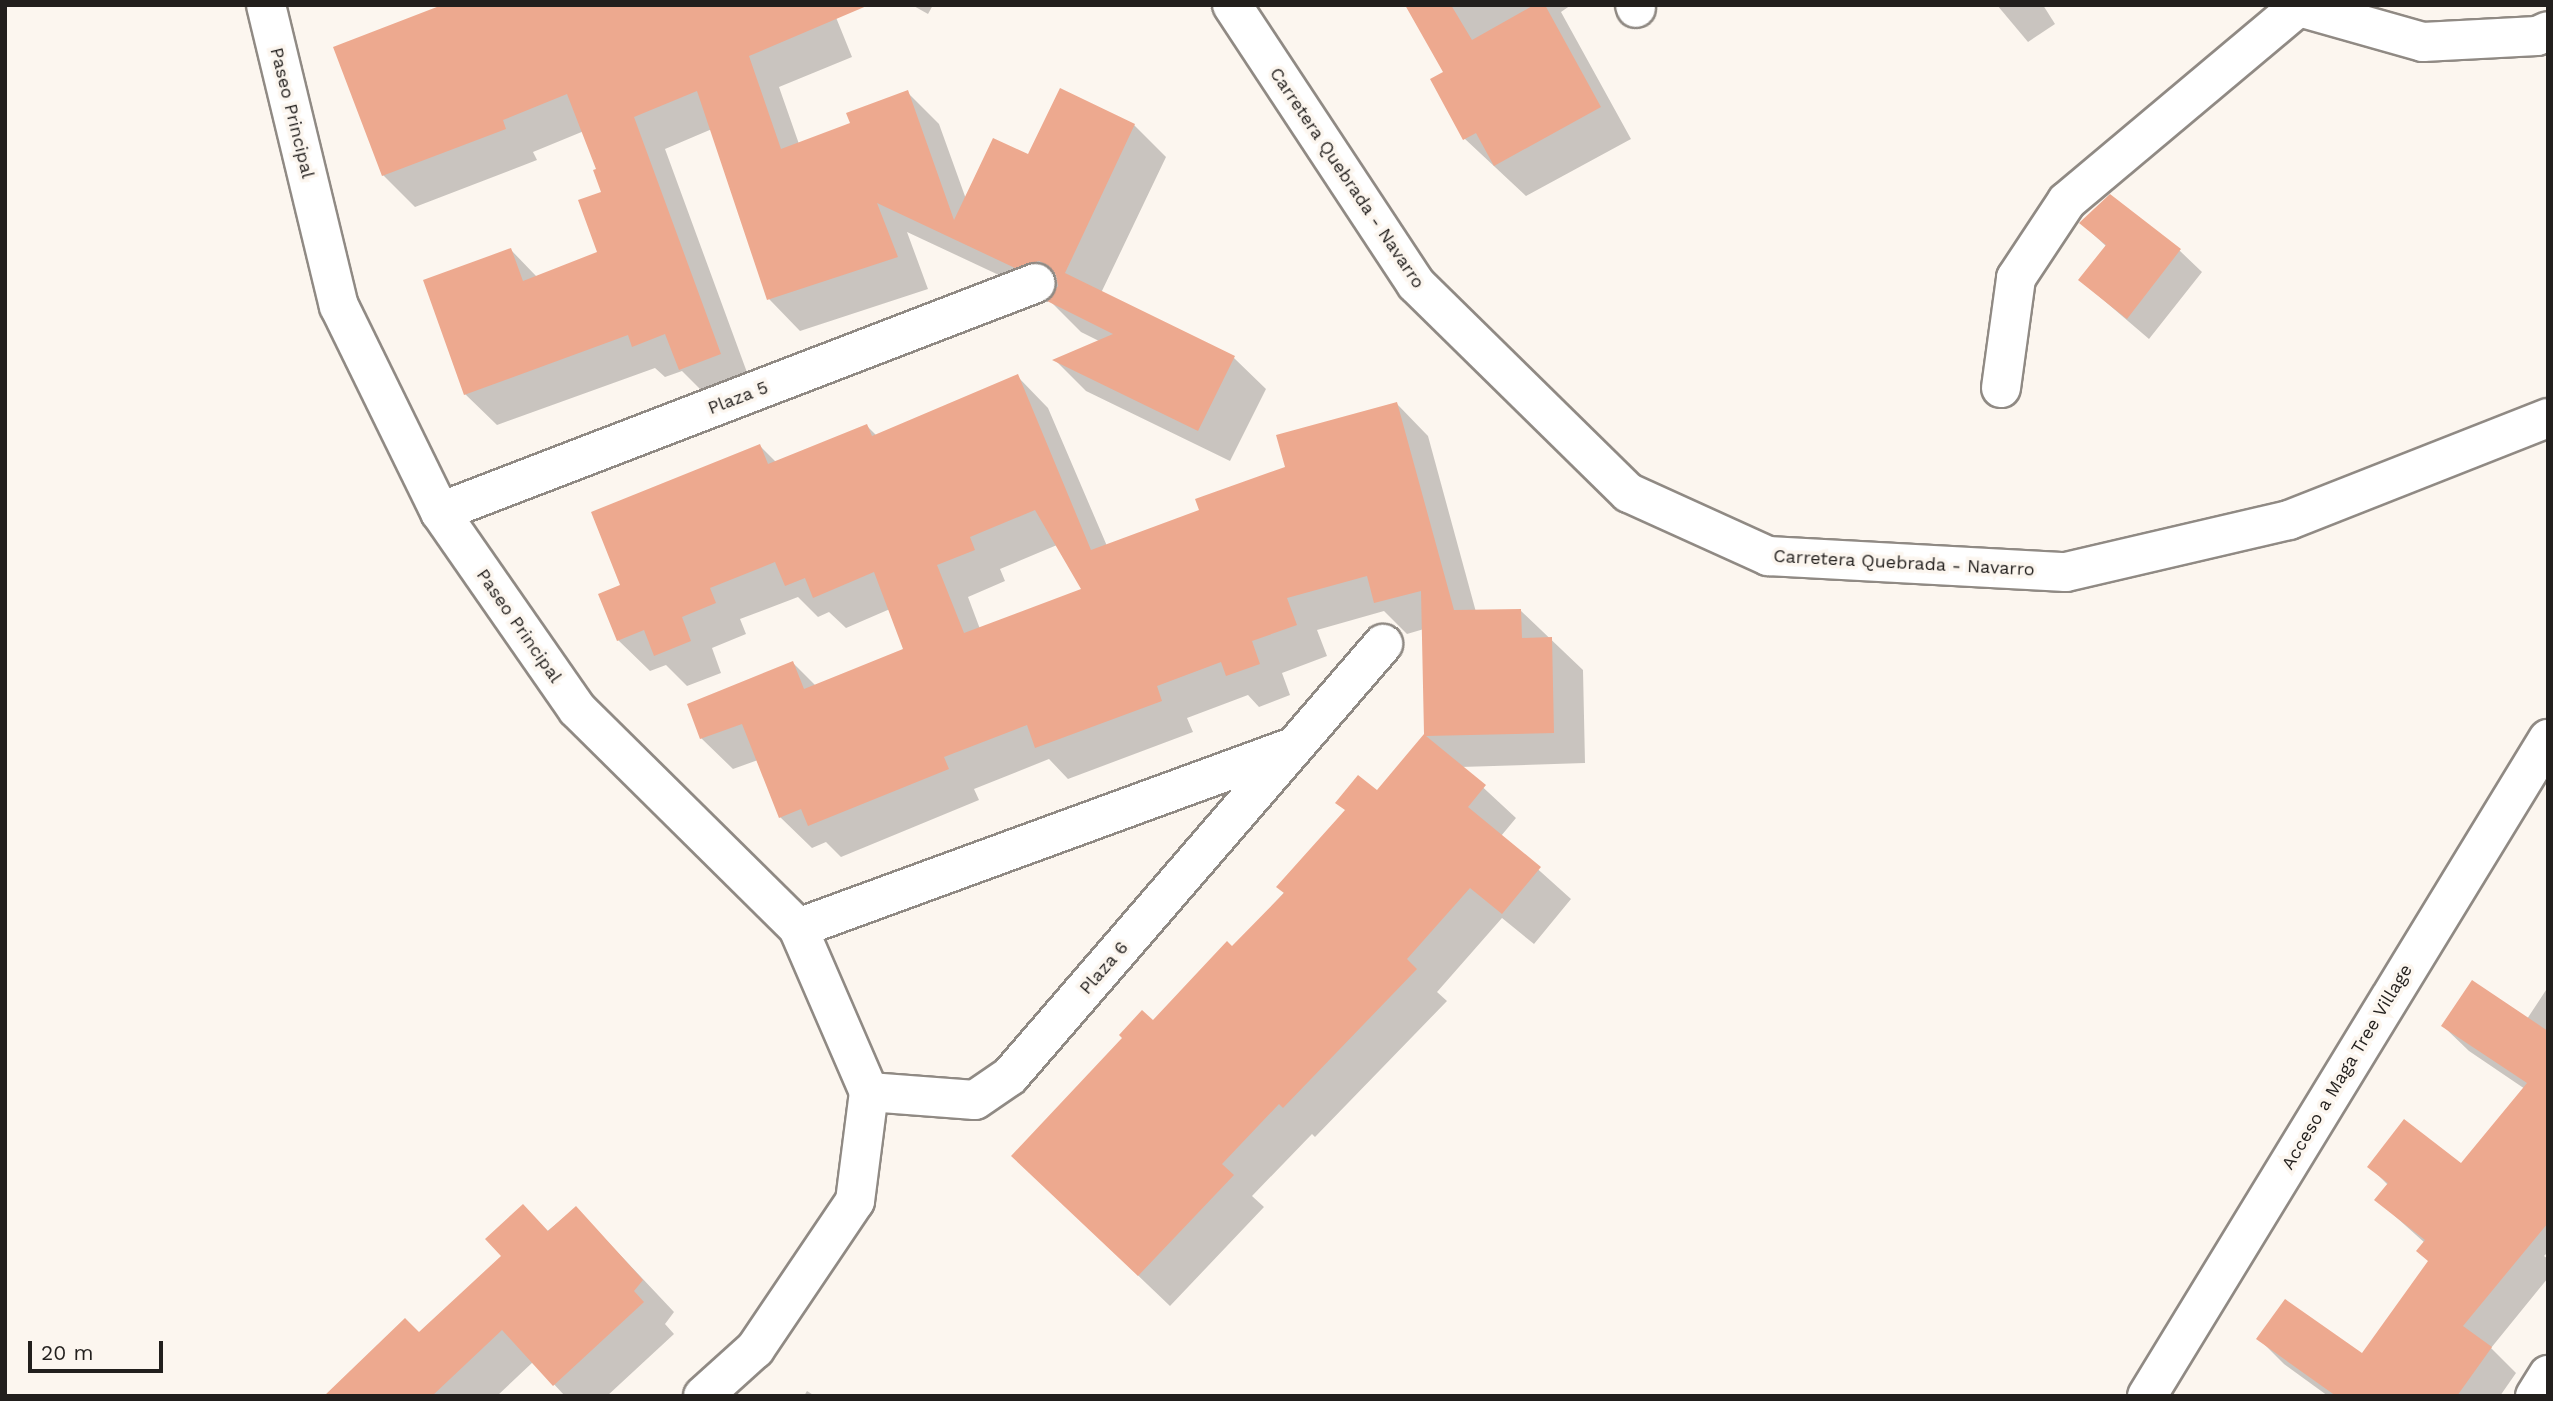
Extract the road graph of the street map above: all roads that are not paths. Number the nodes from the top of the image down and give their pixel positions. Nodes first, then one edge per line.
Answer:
1 (266, 5) edge
2 (1231, 5) edge
3 (2295, 7) edge
4 (2548, 31) edge
5 (1036, 283) dead end
6 (2001, 388) dead end
7 (2548, 418) edge
8 (440, 512) junction
9 (1383, 644) dead end
10 (2548, 738) edge
11 (1295, 746) junction
12 (798, 928) junction
13 (869, 1092) junction
14 (2548, 1375) edge
15 (703, 1396) edge
16 (2147, 1396) edge
17 (2535, 1396) edge

1 - 8 street, Paseo Principal
2 - 7 street, Carretera Quebrada - Navarro
3 - 4 street
3 - 6 street
5 - 8 street, Plaza 5
8 - 12 street, Paseo Principal
9 - 11 street, Plaza 6
10 - 16 street, Acceso a Maga Tree Village
11 - 12 street, Plaza 6
11 - 13 street, Plaza 6
12 - 13 street, Paseo Principal
13 - 15 street
14 - 17 street

